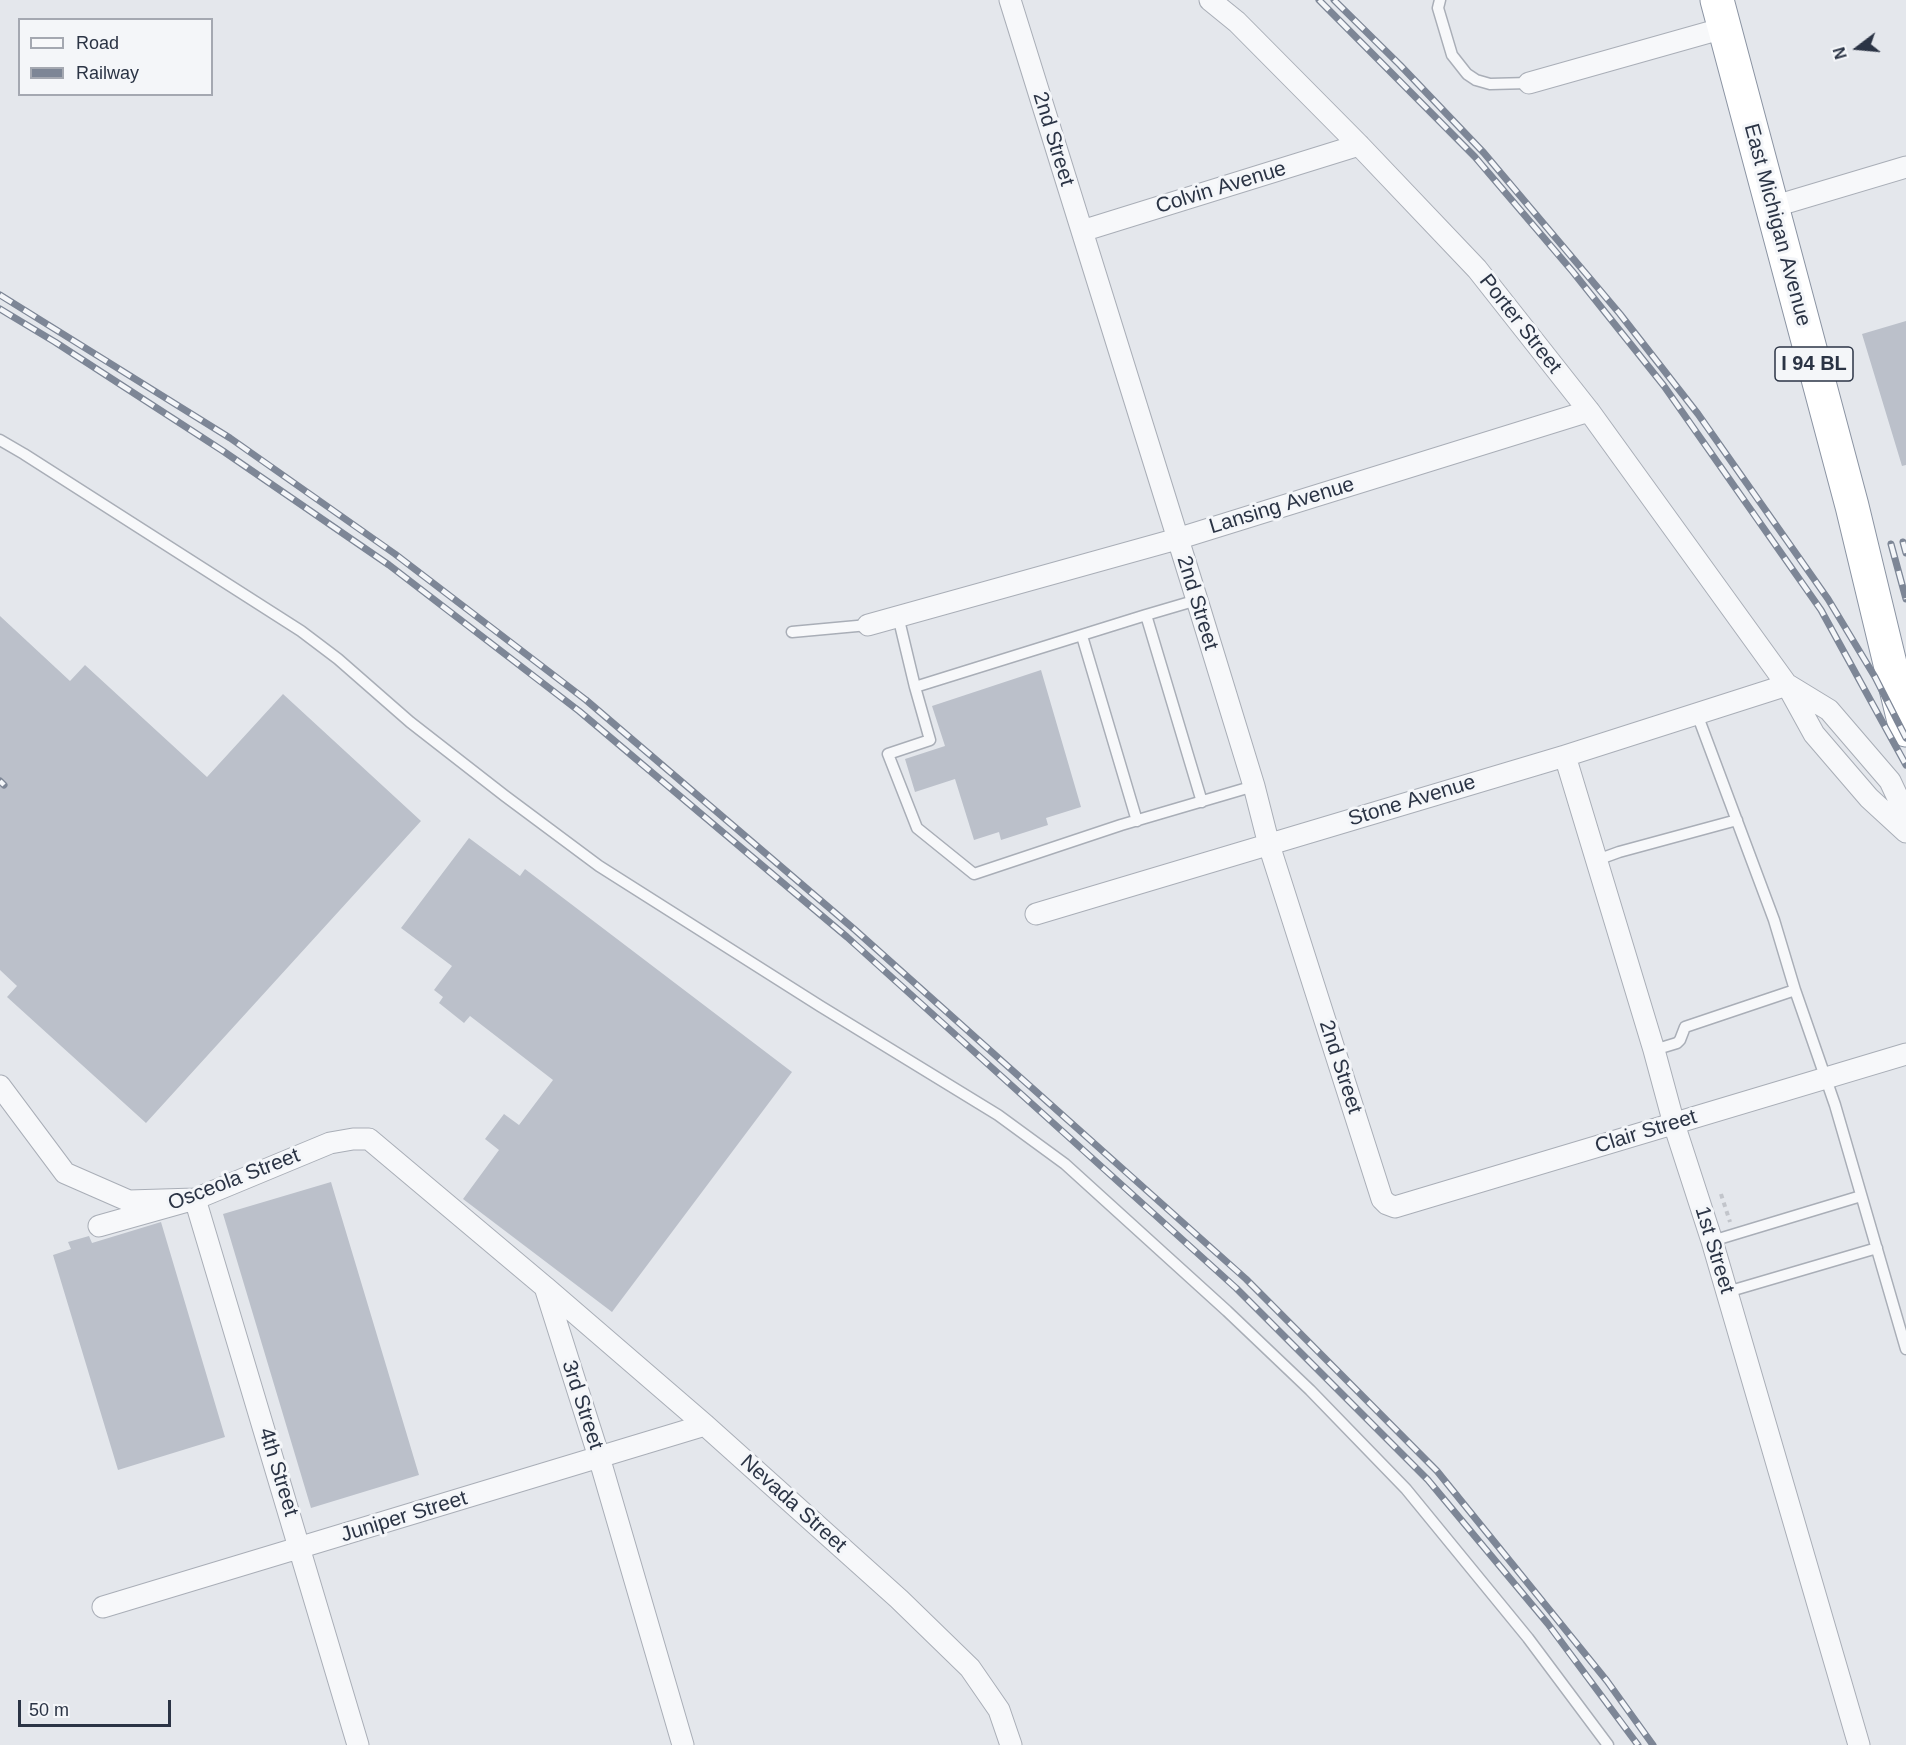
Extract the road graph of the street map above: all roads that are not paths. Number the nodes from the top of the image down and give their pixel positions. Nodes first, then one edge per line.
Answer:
1 (1010, 0) edge
2 (1210, 0) edge
3 (1440, 0) edge
4 (1721, 14) edge
5 (1529, 83) joint
6 (1359, 145) junction
7 (1906, 167) edge
8 (1772, 207) junction
9 (1082, 231) junction
10 (1589, 411) junction
11 (0, 440) edge
12 (1178, 539) junction
13 (1197, 600) junction
14 (1146, 615) junction
15 (898, 616) junction
16 (868, 625) joint
17 (792, 632) dead end
18 (1082, 636) junction
19 (1787, 685) junction
20 (915, 687) junction
21 (1697, 714) junction
22 (1906, 730) edge
23 (1565, 756) junction
24 (1254, 786) junction
25 (1203, 802) junction
26 (1906, 814) edge
27 (1737, 820) junction
28 (1137, 821) junction
29 (1906, 832) edge
30 (1269, 844) junction
31 (1597, 860) junction
32 (1036, 914) dead end
33 (1795, 990) junction
34 (1654, 1050) junction
35 (1906, 1054) edge
36 (1824, 1079) junction
37 (0, 1086) edge
38 (1674, 1124) junction
39 (1861, 1196) junction
40 (195, 1199) junction
41 (1387, 1204) joint
42 (99, 1226) dead end
43 (1712, 1241) junction
44 (1876, 1248) junction
45 (545, 1287) junction
46 (1727, 1292) junction
47 (1906, 1349) edge
48 (705, 1425) junction
49 (599, 1457) junction
50 (301, 1548) junction
51 (103, 1607) dead end
52 (358, 1745) edge
53 (683, 1745) edge
54 (1011, 1745) edge
55 (1608, 1745) edge
56 (1859, 1745) edge

1 - 9 street, 2nd Street
2 - 6 street, Porter Street
3 - 5 lane
4 - 5 street
4 - 8 highway, East Michigan Avenue / I 94 BL
6 - 9 street, Colvin Avenue
6 - 10 street, Porter Street
7 - 8 street
8 - 22 highway, East Michigan Avenue / I 94 BL
9 - 12 street, 2nd Street
10 - 12 street, Lansing Avenue
10 - 19 street, Porter Street
11 - 55 lane
12 - 13 street, 2nd Street
12 - 15 street, Lansing Avenue
13 - 14 lane
13 - 24 street, 2nd Street
14 - 18 lane
14 - 25 lane
15 - 16 street, Lansing Avenue
15 - 20 lane
16 - 17 lane
18 - 20 lane
18 - 28 lane
19 - 21 street, Stone Avenue
19 - 26 street, Porter Street
19 - 29 street, Porter Street
20 - 28 lane
21 - 23 street, Stone Avenue
21 - 27 lane
23 - 30 street, Stone Avenue
23 - 31 street, 1st Street
24 - 25 lane
24 - 30 street, 2nd Street
25 - 28 lane
27 - 31 lane
27 - 33 lane
30 - 32 street, Stone Avenue
30 - 41 street, 2nd Street
31 - 34 street, 1st Street
33 - 34 lane
33 - 36 lane
34 - 38 street, 1st Street
35 - 36 street, Clair Street
36 - 38 street, Clair Street
36 - 39 lane
37 - 40 street
38 - 41 street, Clair Street
38 - 43 street, 1st Street
39 - 43 lane
39 - 44 lane
40 - 42 street, Osceola Street
40 - 45 street, Osceola Street
40 - 50 street, 4th Street
43 - 46 street, 1st Street
44 - 46 lane
44 - 47 lane
45 - 48 street, Nevada Street
45 - 49 street, 3rd Street
46 - 56 street, 1st Street
48 - 49 street, Juniper Street
48 - 54 street, Nevada Street
49 - 50 street, Juniper Street
49 - 53 street, 3rd Street
50 - 51 street, Juniper Street
50 - 52 street, 4th Street

